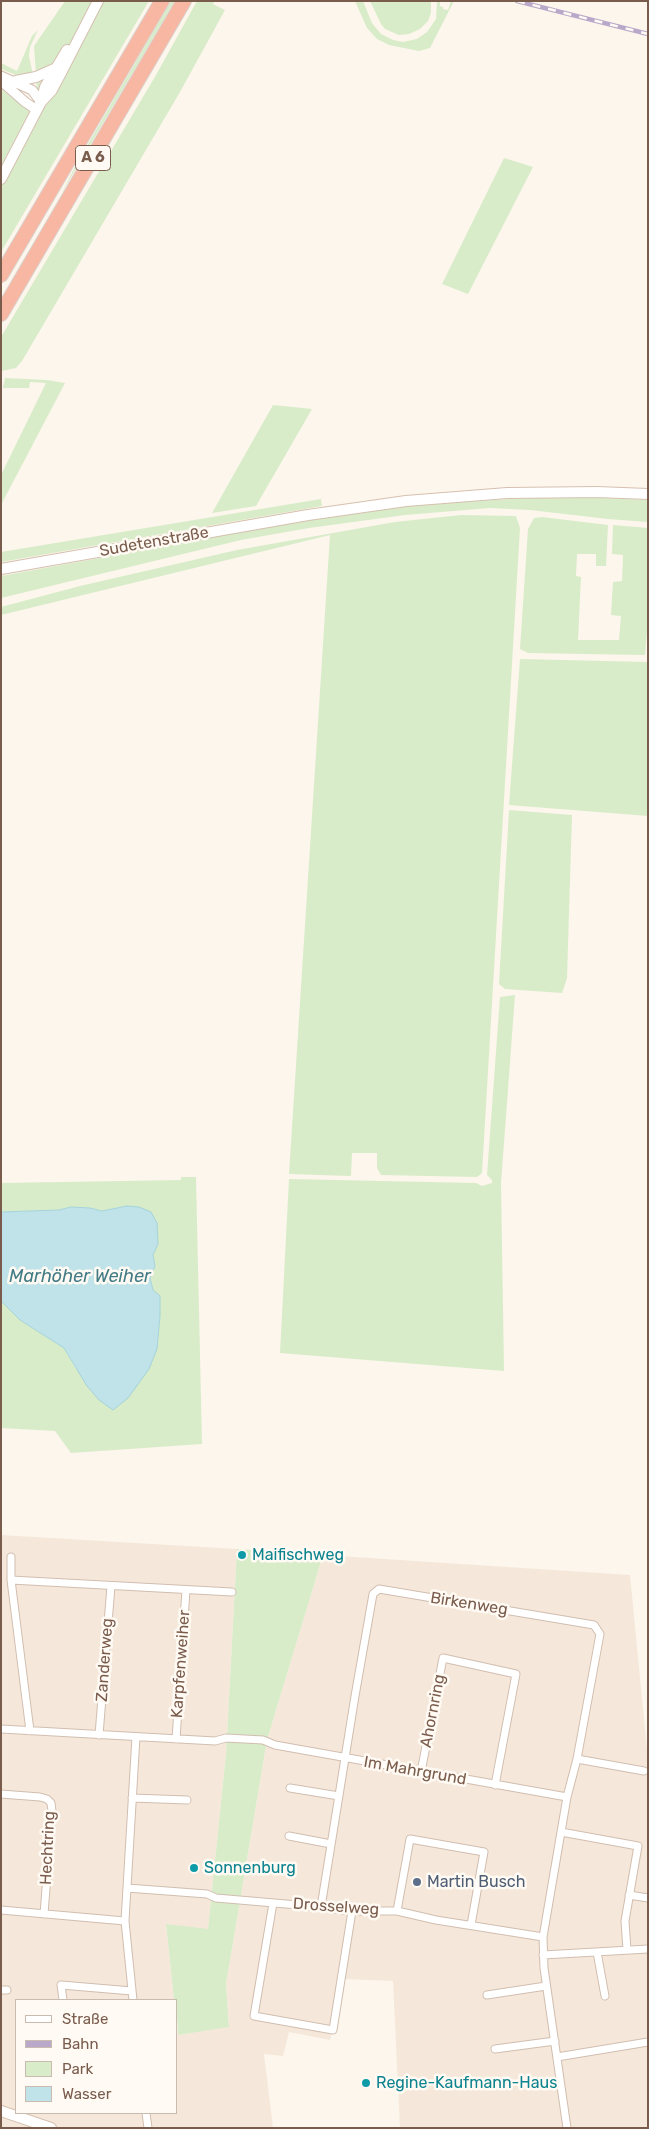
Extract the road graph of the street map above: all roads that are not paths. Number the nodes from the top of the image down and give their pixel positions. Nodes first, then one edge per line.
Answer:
1 (98, 1) edge
2 (162, 1) edge
3 (184, 1) edge
4 (90, 16) junction
5 (54, 69) junction
6 (1, 76) edge
7 (1, 81) edge
8 (16, 81) junction
9 (39, 106) junction
10 (1, 179) edge
11 (1, 275) edge
12 (1, 314) edge
13 (648, 494) edge
14 (1, 569) edge
15 (12, 1558) dead end
16 (11, 1580) junction
17 (111, 1586) junction
18 (186, 1590) junction
19 (232, 1592) dead end
20 (1, 1729) edge
21 (30, 1731) junction
22 (99, 1735) junction
23 (136, 1737) junction
24 (176, 1739) junction
25 (345, 1758) junction
26 (577, 1759) junction
27 (421, 1772) junction
28 (644, 1772) dead end
29 (495, 1785) junction
30 (290, 1788) dead end
31 (1, 1794) edge
32 (339, 1796) junction
33 (567, 1797) junction
34 (132, 1798) junction
35 (187, 1800) dead end
36 (561, 1832) junction
37 (289, 1836) dead end
38 (331, 1844) junction
39 (127, 1888) junction
40 (629, 1896) junction
41 (648, 1898) edge
42 (273, 1903) junction
43 (321, 1906) junction
44 (1, 1910) edge
45 (352, 1911) junction
46 (397, 1911) junction
47 (44, 1914) junction
48 (125, 1921) junction
49 (471, 1925) junction
50 (543, 1936) junction
51 (648, 1949) edge
52 (627, 1950) junction
53 (597, 1952) junction
54 (543, 1955) junction
55 (546, 1986) junction
56 (132, 1991) junction
57 (487, 1994) dead end
58 (605, 1996) dead end
59 (63, 1999) edge
60 (133, 1999) edge
61 (554, 2041) junction
62 (648, 2042) edge
63 (495, 2049) dead end
64 (557, 2057) junction
65 (1, 2111) edge
66 (146, 2114) edge
67 (51, 2128) edge
68 (148, 2128) edge
69 (567, 2128) edge

1 - 4 main road
2 - 11 highway, A 6
3 - 12 highway, A 6
4 - 5 main road
4 - 9 main road
5 - 8 main road
5 - 9 main road
6 - 8 street
7 - 9 street
8 - 9 street
9 - 10 main road
13 - 14 main road, Sudetenstraße
15 - 16 street
16 - 17 street
16 - 21 street
17 - 18 street
17 - 22 street, Zanderweg
18 - 19 street
18 - 24 street, Karpfenweiher
20 - 21 street, Im Mahrgrund
21 - 22 street, Im Mahrgrund
22 - 23 street, Im Mahrgrund
23 - 24 street, Im Mahrgrund
23 - 34 street
24 - 25 street, Im Mahrgrund
25 - 26 street, Birkenweg
25 - 27 street, Im Mahrgrund
25 - 32 street
26 - 28 street
26 - 33 street, Birkenweg
27 - 29 street, Im Mahrgrund
27 - 29 street, Ahornring
29 - 33 street, Im Mahrgrund
30 - 32 street
31 - 47 street, Hechtring
32 - 38 street
33 - 36 street
34 - 35 street
34 - 39 street
36 - 40 street
36 - 50 street
37 - 38 street
38 - 43 street
39 - 42 street, Drosselweg
39 - 48 street
40 - 41 street
40 - 52 street
42 - 43 street, Drosselweg
42 - 45 street
43 - 45 street, Drosselweg
44 - 47 street
45 - 46 street, Drosselweg
46 - 49 street, Drosselweg
46 - 49 street
47 - 48 street
48 - 56 street
49 - 50 street, Drosselweg
50 - 54 street
51 - 52 street
52 - 53 street
53 - 54 street
53 - 58 street
54 - 55 street
55 - 57 street
55 - 61 street
56 - 59 street
56 - 60 street
61 - 63 street
61 - 64 street
62 - 64 street
64 - 69 street
65 - 67 main road
66 - 68 street

